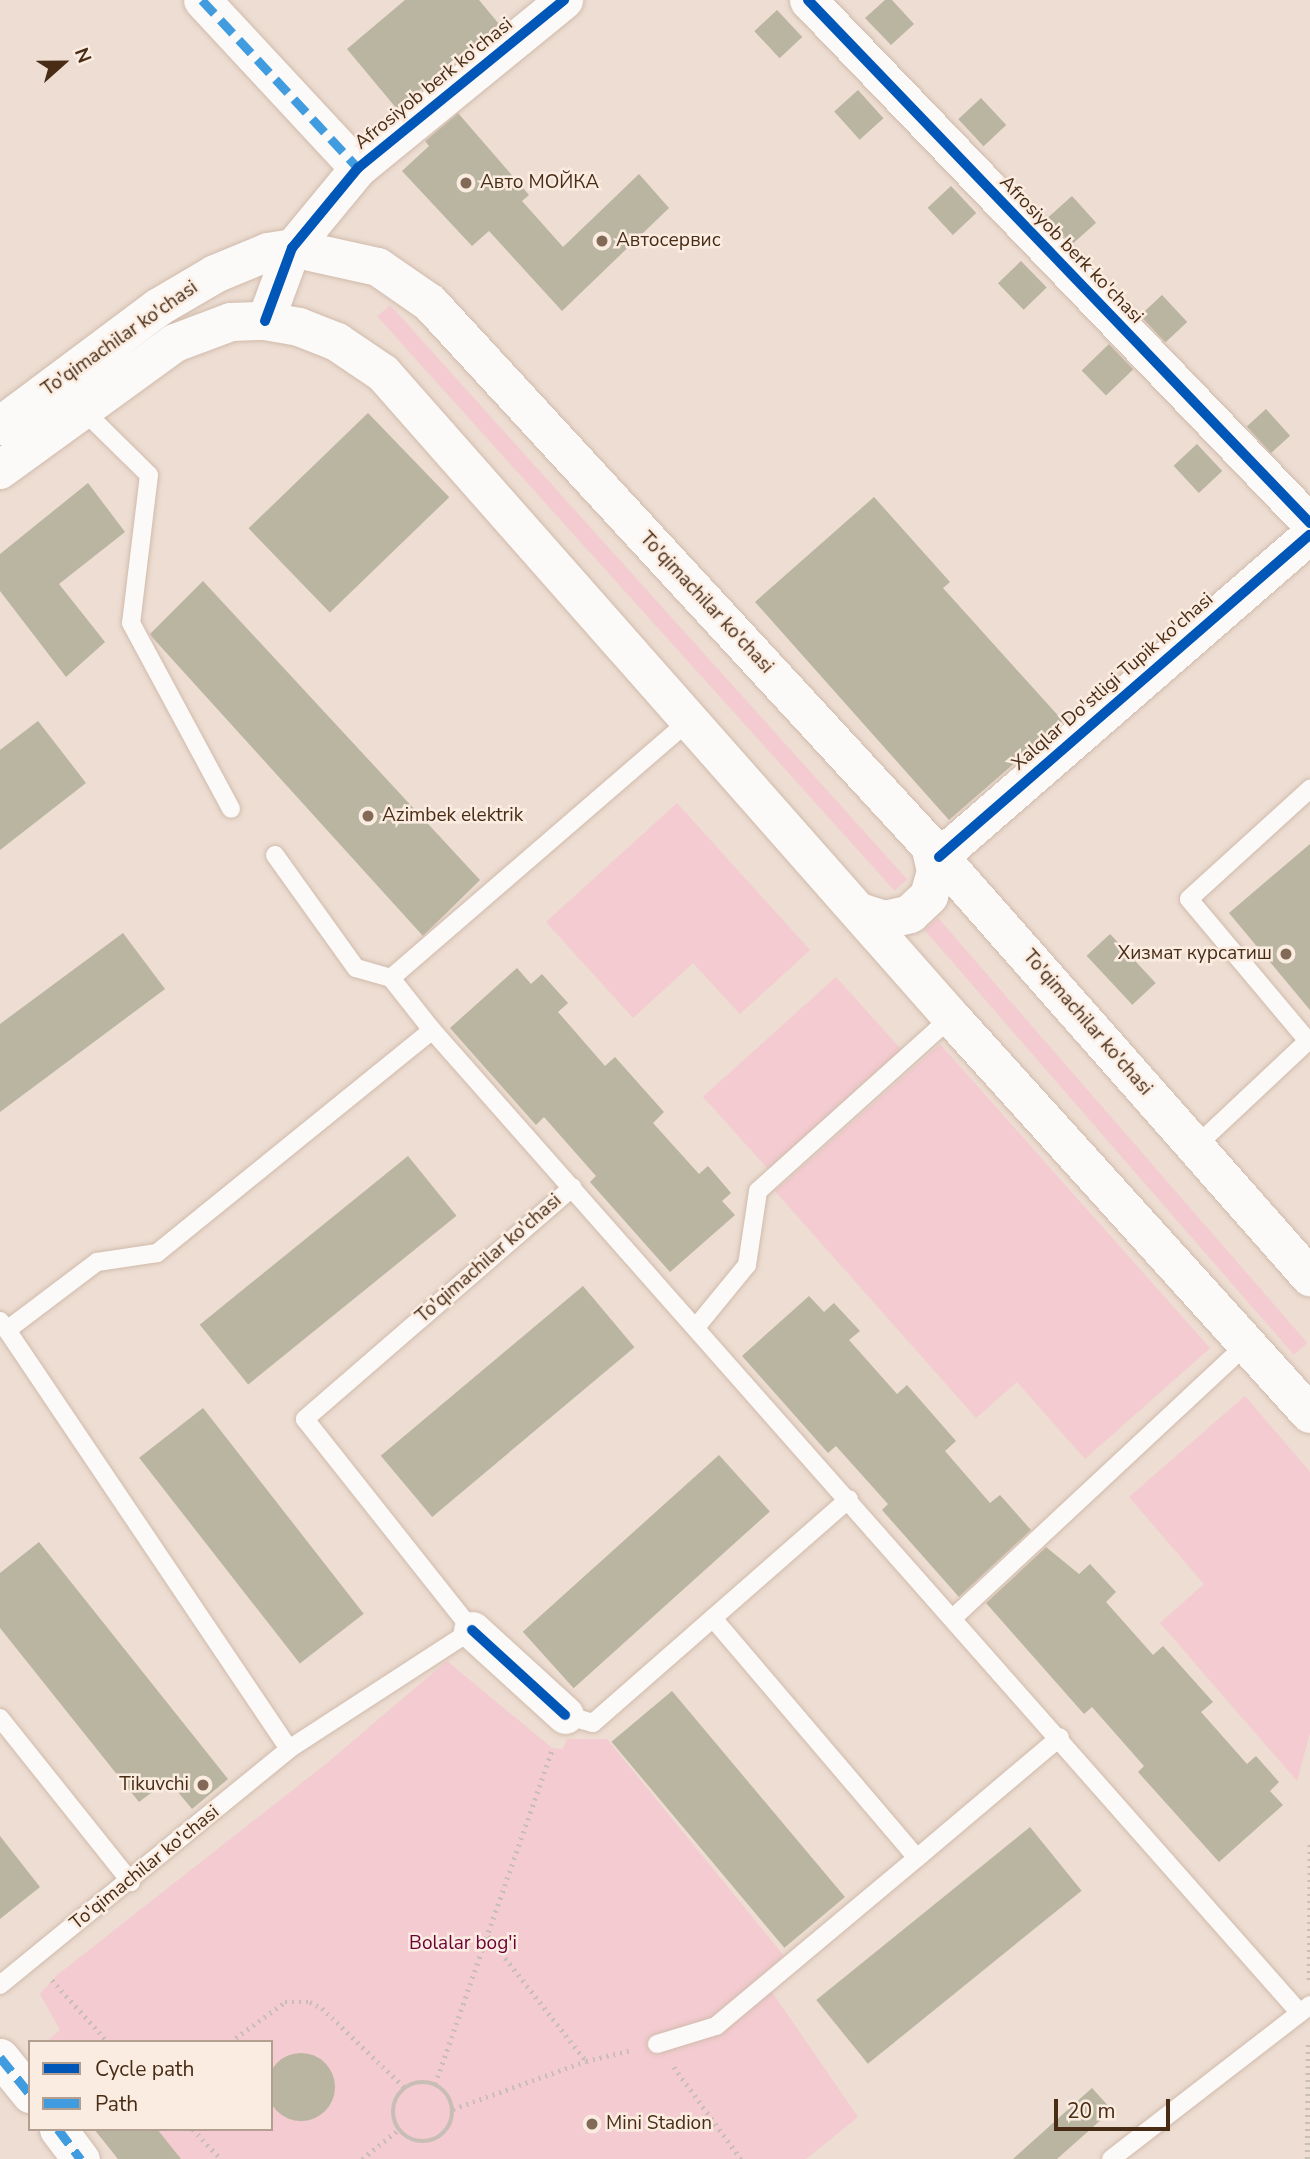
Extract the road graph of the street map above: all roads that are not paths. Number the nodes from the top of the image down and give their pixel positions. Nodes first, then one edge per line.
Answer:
1 (202, 0) edge
2 (564, 0) edge
3 (808, 0) edge
4 (358, 168) junction
5 (292, 248) junction
6 (265, 320) junction
7 (81, 408) junction
8 (0, 426) edge
9 (0, 470) edge
10 (1310, 523) edge
11 (1310, 534) edge
12 (690, 720) junction
13 (1310, 789) edge
14 (231, 809) dead end
15 (934, 851) junction
16 (275, 855) dead end
17 (860, 912) junction
18 (391, 978) junction
19 (951, 1017) junction
20 (432, 1030) junction
21 (1309, 1040) edge
22 (1195, 1147) junction
23 (573, 1187) junction
24 (1310, 1277) edge
25 (4, 1326) edge
26 (697, 1326) junction
27 (1247, 1345) junction
28 (1310, 1414) edge
29 (849, 1499) junction
30 (713, 1618) junction
31 (953, 1618) junction
32 (472, 1630) junction
33 (565, 1715) joint
34 (0, 1718) edge
35 (1060, 1737) junction
36 (289, 1749) junction
37 (917, 1858) junction
38 (131, 1882) junction
39 (0, 1985) edge
40 (1305, 2009) edge
41 (657, 2044) road end
42 (0, 2057) edge
43 (28, 2092) edge
44 (1111, 2159) edge

1 - 4 street, Afrosiyob berk ko'chasi
2 - 4 street, Afrosiyob berk ko'chasi
3 - 10 street, Afrosiyob berk ko'chasi
4 - 5 street
5 - 6 street
5 - 8 main road, To'qimachilar ko'chasi
5 - 15 main road, To'qimachilar ko'chasi
6 - 7 main road, To'qimachilar ko'chasi
6 - 12 main road, To'qimachilar ko'chasi
7 - 9 main road, To'qimachilar ko'chasi
7 - 14 lane
11 - 15 street, Xalqlar Do'stligi Tupik ko'chasi
12 - 17 main road, To'qimachilar ko'chasi
12 - 18 lane
13 - 21 lane
15 - 17 main road
15 - 22 main road, To'qimachilar ko'chasi
16 - 18 lane
17 - 19 main road, To'qimachilar ko'chasi
18 - 20 lane, To'qimachilar ko'chasi
19 - 26 lane
19 - 27 main road, To'qimachilar ko'chasi
20 - 23 lane, To'qimachilar ko'chasi
20 - 25 lane
21 - 22 lane
22 - 24 main road, To'qimachilar ko'chasi
23 - 26 lane
23 - 32 lane, To'qimachilar ko'chasi
25 - 36 lane
26 - 29 lane
27 - 28 main road, To'qimachilar ko'chasi
27 - 31 lane
29 - 30 lane
29 - 31 lane
30 - 33 lane
30 - 37 lane
31 - 35 lane
32 - 33 street, To'qimachilar ko'chasi
32 - 36 lane, To'qimachilar ko'chasi
34 - 38 lane
35 - 37 lane
35 - 40 lane
36 - 38 lane, To'qimachilar ko'chasi
37 - 41 lane
38 - 39 lane, To'qimachilar ko'chasi
40 - 44 lane
42 - 43 street

